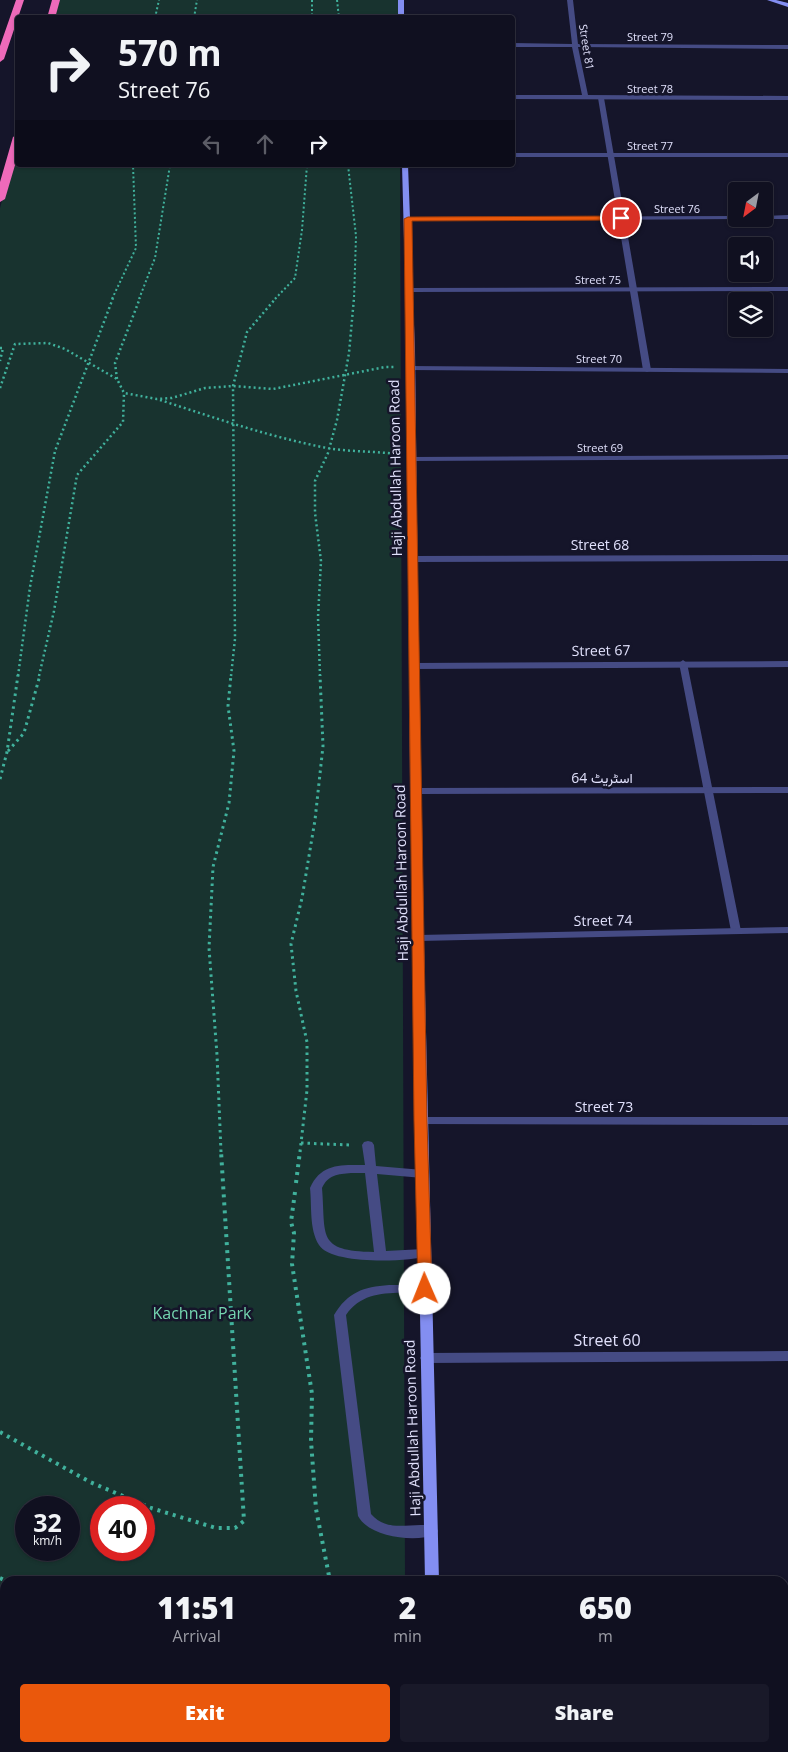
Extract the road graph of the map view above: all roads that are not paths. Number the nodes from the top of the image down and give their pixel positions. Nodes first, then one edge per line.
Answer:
1 (20, 0) edge
2 (56, 0) edge
3 (401, 0) edge
4 (570, 0) edge
5 (770, 0) edge
6 (788, 5) edge
7 (52, 15) edge
8 (401, 15) edge
9 (515, 45) edge
10 (575, 45) junction
11 (788, 46) edge
12 (0, 59) edge
13 (515, 97) edge
14 (585, 97) junction
15 (601, 98) junction
16 (788, 98) edge
17 (15, 147) edge
18 (515, 155) edge
19 (610, 155) junction
20 (788, 155) edge
21 (405, 167) edge
22 (0, 199) edge
23 (621, 218) junction
24 (728, 218) edge
25 (773, 218) edge
26 (788, 218) edge
27 (408, 219) junction
28 (788, 289) edge
29 (409, 290) junction
30 (634, 290) junction
31 (410, 368) junction
32 (647, 370) junction
33 (788, 371) edge
34 (412, 457) junction
35 (788, 457) edge
36 (788, 558) edge
37 (412, 559) junction
38 (683, 663) junction
39 (788, 664) edge
40 (413, 666) junction
41 (708, 790) junction
42 (788, 790) edge
43 (417, 791) junction
44 (788, 930) edge
45 (736, 931) junction
46 (418, 938) junction
47 (421, 1121) junction
48 (788, 1121) edge
49 (368, 1145) road end
50 (371, 1170) junction
51 (423, 1174) junction
52 (424, 1253) junction
53 (380, 1255) junction
54 (425, 1289) junction
55 (788, 1356) edge
56 (426, 1358) junction
57 (431, 1531) junction
58 (432, 1576) edge

1 - 12 highway
2 - 7 highway
3 - 8 street
4 - 10 street, Street 81
5 - 6 street
9 - 10 street, Street 79
10 - 11 street, Street 79
10 - 14 street, Street 81
13 - 14 street, Street 78
14 - 15 street, Street 78
15 - 16 street, Street 78
15 - 19 street
17 - 22 highway
18 - 19 street, Street 77
19 - 20 street, Street 77
19 - 23 street
21 - 27 street, Haji Abdullah Haroon Road
23 - 24 street, Street 76
23 - 27 street, Street 76
23 - 30 street
25 - 26 street
27 - 29 street, Haji Abdullah Haroon Road
28 - 30 street, Street 75
29 - 30 street, Street 75
29 - 31 street, Haji Abdullah Haroon Road
30 - 32 street
31 - 32 street, Street 70
31 - 34 street, Haji Abdullah Haroon Road
32 - 33 street, Street 70
34 - 35 street, Street 69
34 - 37 street, Haji Abdullah Haroon Road
36 - 37 street, Street 68
37 - 40 street, Haji Abdullah Haroon Road
38 - 39 street, Street 67
38 - 40 street, Street 67
38 - 41 street
40 - 43 street, Haji Abdullah Haroon Road
41 - 42 street, اسٹریٹ 64
41 - 43 street, اسٹریٹ 64
41 - 45 street
43 - 46 street, Haji Abdullah Haroon Road
44 - 45 street, Street 74
45 - 46 street, Street 74
46 - 47 street, Haji Abdullah Haroon Road
47 - 48 street, Street 73
47 - 51 street, Haji Abdullah Haroon Road
49 - 50 street
50 - 51 street
50 - 53 street
50 - 53 street
51 - 52 street, Haji Abdullah Haroon Road
52 - 53 street
52 - 54 street, Haji Abdullah Haroon Road
54 - 56 street, Haji Abdullah Haroon Road
54 - 57 street
55 - 56 street, Street 60
56 - 57 street, Haji Abdullah Haroon Road
57 - 58 street, Haji Abdullah Haroon Road

